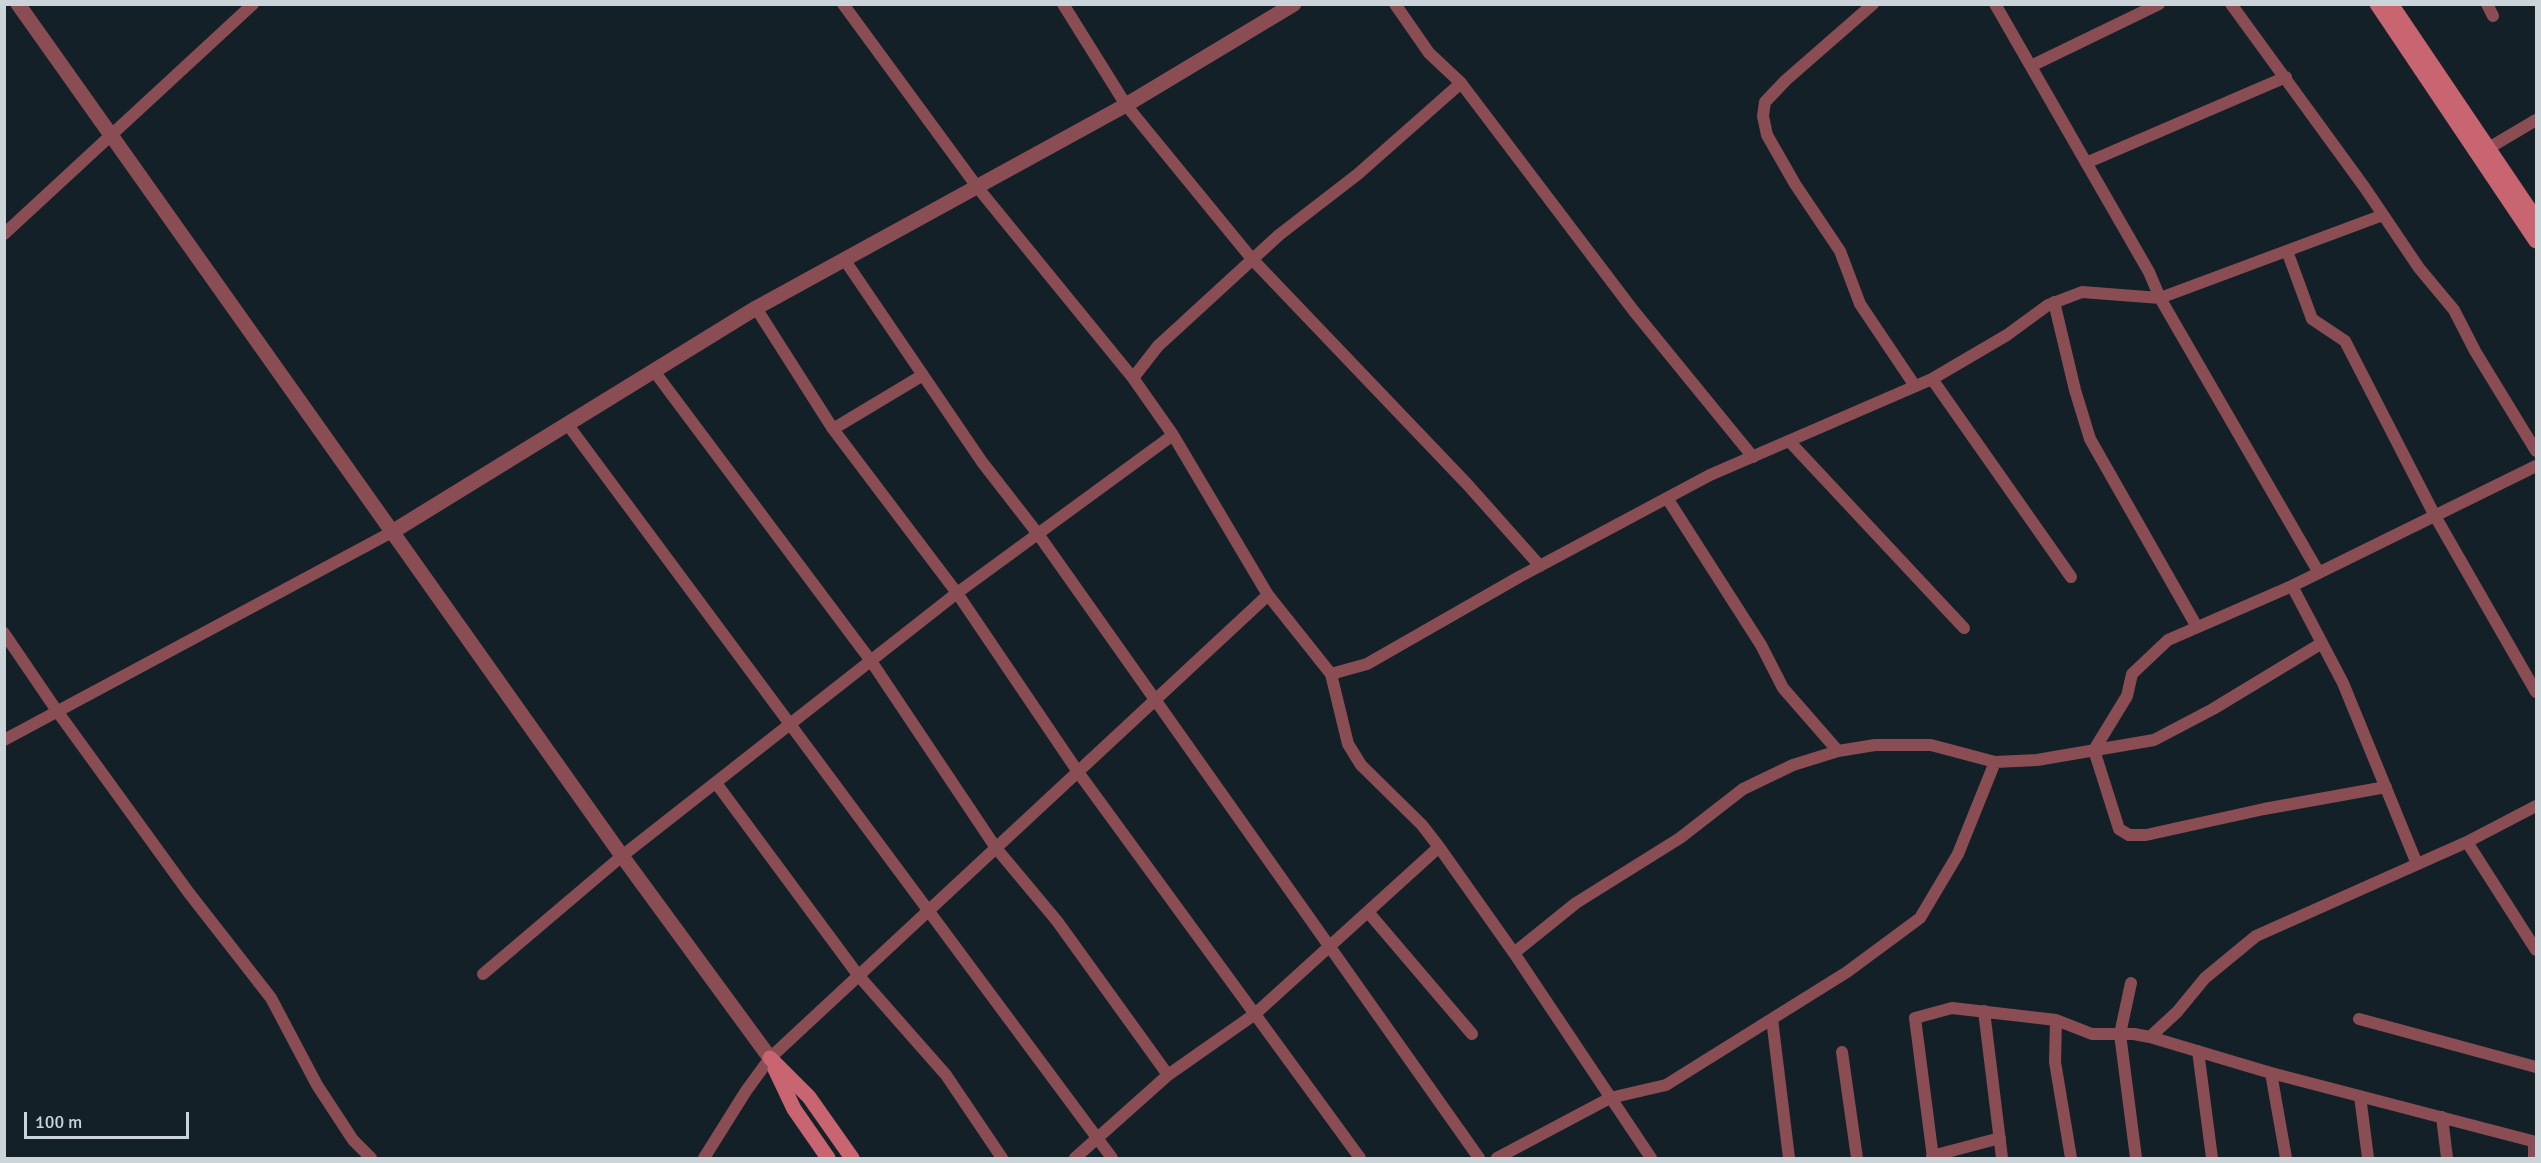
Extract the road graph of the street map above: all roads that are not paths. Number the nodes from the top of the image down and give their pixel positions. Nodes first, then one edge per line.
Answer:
1 (18, 4) edge
2 (253, 4) edge
3 (843, 4) edge
4 (1063, 4) edge
5 (1294, 4) edge
6 (1395, 4) edge
7 (1873, 4) edge
8 (1995, 4) edge
9 (2159, 4) edge
10 (2231, 4) edge
11 (2377, 4) edge
12 (2391, 4) edge
13 (2031, 66) junction
14 (2286, 77) junction
15 (1461, 83) junction
16 (1126, 105) junction
17 (2536, 120) edge
18 (110, 135) junction
19 (2483, 151) junction
20 (2086, 163) junction
21 (978, 188) junction
22 (2383, 215) junction
23 (2536, 219) edge
24 (4, 234) edge
25 (2536, 241) edge
26 (2287, 251) junction
27 (844, 259) junction
28 (1252, 260) junction
29 (2160, 298) junction
30 (2054, 302) junction
31 (756, 308) junction
32 (654, 371) junction
33 (923, 375) junction
34 (1133, 378) junction
35 (1932, 379) junction
36 (1915, 386) junction
37 (568, 425) junction
38 (833, 429) junction
39 (1173, 435) junction
40 (1789, 441) junction
41 (2536, 451) edge
42 (1753, 457) junction
43 (2536, 466) edge
44 (1667, 498) junction
45 (2435, 516) junction
46 (392, 532) junction
47 (1038, 534) junction
48 (1540, 566) junction
49 (2319, 573) junction
50 (2071, 577) dead end
51 (2292, 586) junction
52 (957, 594) junction
53 (1268, 595) junction
54 (2196, 627) junction
55 (1964, 628) dead end
56 (4, 633) edge
57 (2322, 643) junction
58 (871, 661) junction
59 (1331, 674) junction
60 (2536, 692) edge
61 (1154, 700) junction
62 (57, 711) junction
63 (790, 725) junction
64 (4, 740) edge
65 (2094, 750) junction
66 (1838, 751) junction
67 (1995, 762) junction
68 (1078, 772) junction
69 (716, 783) junction
70 (2386, 787) junction
71 (2536, 806) edge
72 (2467, 842) junction
73 (1439, 847) junction
74 (996, 848) junction
75 (622, 856) junction
76 (2418, 864) junction
77 (928, 910) junction
78 (1368, 912) junction
79 (1330, 945) junction
80 (2536, 950) edge
81 (1514, 953) junction
82 (483, 974) dead end
83 (858, 975) junction
84 (2131, 983) dead end
85 (1984, 1011) junction
86 (1255, 1014) junction
87 (1772, 1019) junction
88 (2359, 1019) dead end
89 (2056, 1020) junction
90 (1472, 1034) dead end
91 (2120, 1034) junction
92 (2150, 1037) junction
93 (2198, 1051) junction
94 (1842, 1052) dead end
95 (770, 1058) junction
96 (2536, 1067) edge
97 (2271, 1073) junction
98 (1168, 1075) junction
99 (2360, 1096) junction
100 (1610, 1098) junction
101 (2442, 1117) junction
102 (1097, 1138) junction
103 (2000, 1138) junction
104 (2535, 1142) edge
105 (1932, 1157) edge
106 (371, 1158) edge
107 (704, 1158) edge
108 (828, 1158) edge
109 (852, 1158) edge
110 (1002, 1158) edge
111 (1075, 1158) edge
112 (1112, 1158) edge
113 (1360, 1158) edge
114 (1479, 1158) edge
115 (1497, 1158) edge
116 (1651, 1158) edge
117 (1789, 1158) edge
118 (1857, 1158) edge
119 (2002, 1158) edge
120 (2071, 1158) edge
121 (2136, 1158) edge
122 (2212, 1158) edge
123 (2286, 1158) edge
124 (2368, 1158) edge
125 (2447, 1158) edge
126 (2534, 1158) edge

1 - 18 street
2 - 18 street
3 - 21 street
4 - 16 street
5 - 16 street
6 - 15 street
7 - 36 street
8 - 13 street
9 - 13 street
10 - 14 street
11 - 19 main road
12 - 19 main road
13 - 20 street
14 - 20 street
14 - 22 street
15 - 28 street
15 - 42 street
16 - 21 street
16 - 28 street
17 - 19 street
18 - 24 street
18 - 46 street
19 - 23 main road
19 - 25 main road
20 - 29 street
21 - 27 street
21 - 34 street
22 - 26 street
22 - 41 street
26 - 29 street
26 - 45 street
27 - 31 street
27 - 33 street
28 - 34 street
28 - 48 street
29 - 30 street
29 - 49 street
30 - 35 street
30 - 54 street
31 - 32 street
31 - 38 street
32 - 37 street
32 - 58 street
33 - 38 street
33 - 47 street
34 - 39 street
35 - 36 street
35 - 50 street
36 - 40 street
37 - 46 street
37 - 63 street
38 - 52 street
39 - 47 street
39 - 53 street
40 - 42 street
40 - 55 street
42 - 44 street
43 - 45 street
44 - 48 street
44 - 66 street
45 - 49 street
45 - 60 street
46 - 62 street
46 - 75 street
47 - 52 street
47 - 61 street
48 - 59 street
49 - 51 street
51 - 54 street
51 - 57 street
52 - 58 street
52 - 68 street
53 - 59 street
53 - 61 street
54 - 65 street
56 - 62 street
57 - 65 street
57 - 70 street
58 - 63 street
58 - 74 street
59 - 73 street
61 - 68 street
61 - 79 street
62 - 64 street
62 - 106 street
63 - 69 street
63 - 77 street
65 - 67 street
65 - 70 street
66 - 67 street
66 - 81 street
67 - 87 street
68 - 74 street
68 - 86 street
69 - 75 street
69 - 83 street
70 - 76 street
71 - 72 street
72 - 76 street
72 - 80 street
73 - 78 street
73 - 81 street
74 - 77 street
74 - 98 street
75 - 82 street
75 - 95 street
76 - 92 street
77 - 83 street
77 - 102 street
78 - 79 street
78 - 90 street
79 - 86 street
79 - 114 street
81 - 100 street
83 - 95 street
83 - 110 street
84 - 91 street
85 - 89 street
85 - 103 street
85 - 105 street
86 - 98 street
86 - 113 street
87 - 100 street
87 - 117 street
88 - 96 street
89 - 91 street
89 - 120 street
91 - 92 street
91 - 121 street
92 - 93 street
93 - 97 street
93 - 122 street
94 - 118 street
95 - 107 street
95 - 108 main road
95 - 109 main road
97 - 99 street
97 - 123 street
98 - 102 street
99 - 101 street
99 - 124 street
100 - 115 street
100 - 116 street
101 - 104 street
101 - 125 street
102 - 111 street
102 - 112 street
103 - 105 street
103 - 119 street
104 - 126 street

